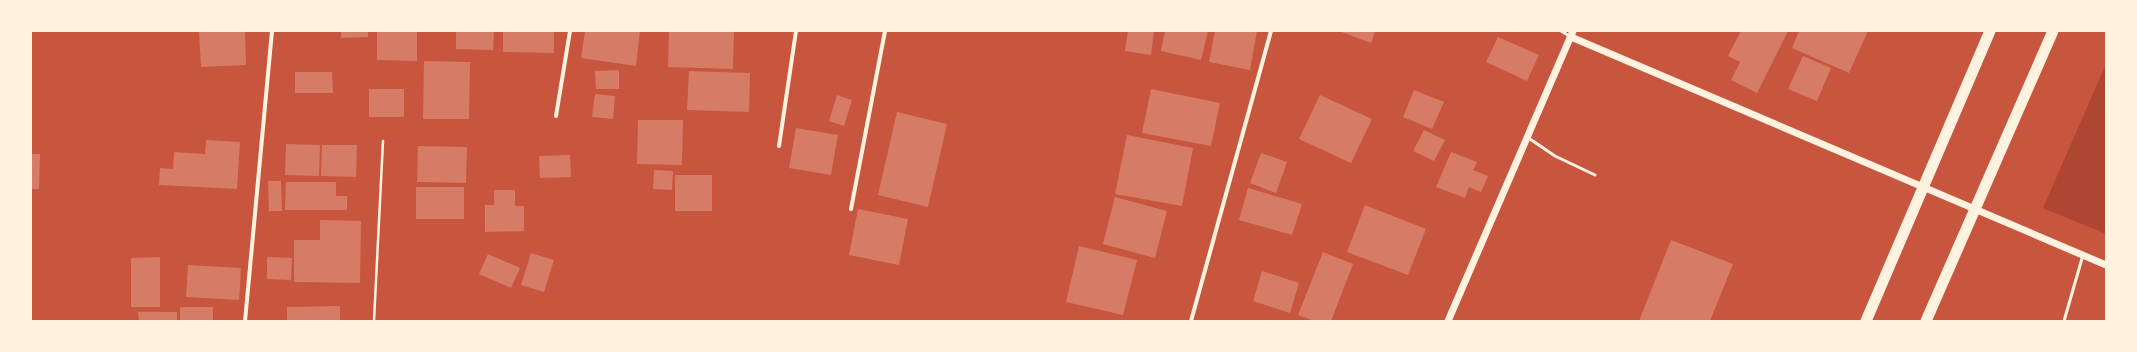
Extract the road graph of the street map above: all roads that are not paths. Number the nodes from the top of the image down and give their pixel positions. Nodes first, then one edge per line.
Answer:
1 (272, 31) edge
2 (570, 31) edge
3 (796, 31) edge
4 (885, 31) edge
5 (1271, 31) edge
6 (1561, 31) edge
7 (1990, 31) edge
8 (2053, 31) edge
9 (1572, 34) edge
10 (556, 116) dead end
11 (1527, 137) junction
12 (779, 146) dead end
13 (1595, 175) dead end
14 (1924, 187) junction
15 (851, 208) dead end
16 (1976, 209) junction
17 (2083, 255) junction
18 (2106, 264) edge
19 (244, 321) edge
20 (1192, 321) edge
21 (1448, 321) edge
22 (1866, 321) edge
23 (1926, 321) edge
24 (2064, 321) edge

1 - 19 street
2 - 10 street
3 - 12 street
4 - 15 street
5 - 20 street
6 - 9 lane
7 - 14 highway
8 - 16 highway
9 - 11 street
9 - 14 street
11 - 13 lane
11 - 21 street
14 - 16 street
14 - 22 highway
16 - 17 street
16 - 23 highway
17 - 18 street
17 - 24 lane

